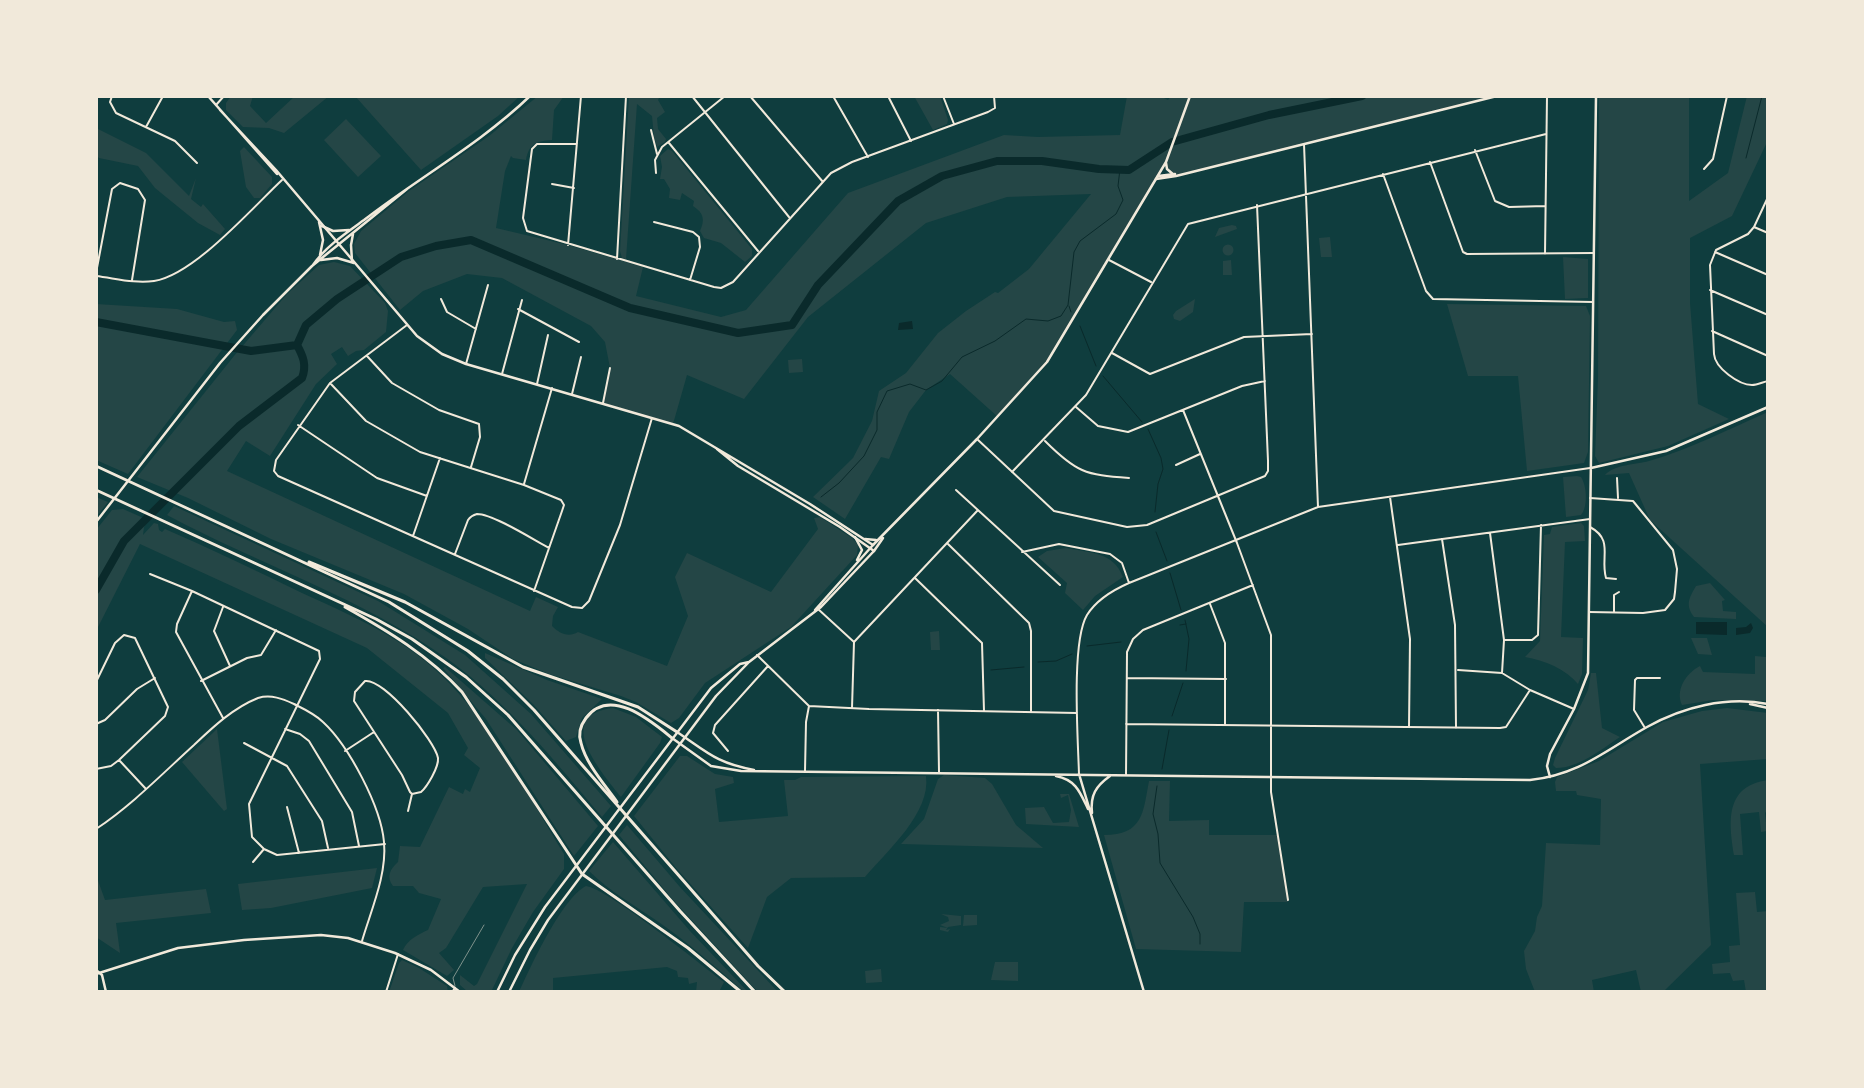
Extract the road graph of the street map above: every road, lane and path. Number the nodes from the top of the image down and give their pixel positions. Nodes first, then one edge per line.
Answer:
1 (112, 96) edge
2 (163, 96) edge
3 (208, 96) edge
4 (224, 96) edge
5 (530, 96) edge
6 (581, 96) edge
7 (626, 96) edge
8 (692, 96) edge
9 (726, 96) edge
10 (750, 96) edge
11 (833, 96) edge
12 (888, 96) edge
13 (943, 96) edge
14 (994, 96) edge
15 (1190, 96) edge
16 (1497, 96) edge
17 (1547, 96) edge
18 (1596, 96) edge
19 (1727, 96) edge
20 (216, 106) junction
21 (705, 112) junction
22 (954, 125) junction
23 (146, 127) junction
24 (650, 130) dead end
25 (1546, 134) junction
26 (911, 142) junction
27 (669, 143) junction
28 (576, 144) junction
29 (1304, 144) junction
30 (1475, 150) junction
31 (657, 154) junction
32 (868, 157) junction
33 (1166, 162) junction
34 (1430, 162) junction
35 (197, 163) dead end
36 (1704, 169) dead end
37 (656, 173) dead end
38 (1383, 174) junction
39 (1174, 175) junction
40 (1179, 175) junction
41 (1157, 177) junction
42 (282, 180) junction
43 (822, 182) junction
44 (552, 184) dead end
45 (407, 188) junction
46 (574, 188) junction
47 (1305, 194) junction
48 (1768, 197) edge
49 (1257, 204) junction
50 (1545, 206) junction
51 (790, 218) junction
52 (318, 222) junction
53 (654, 222) dead end
54 (322, 226) junction
55 (353, 228) junction
56 (1754, 228) junction
57 (353, 233) junction
58 (1768, 233) edge
59 (336, 243) junction
60 (568, 245) junction
61 (759, 252) junction
62 (1714, 252) junction
63 (1545, 254) junction
64 (1593, 254) junction
65 (320, 258) junction
66 (617, 259) junction
67 (1109, 260) junction
68 (353, 262) junction
69 (96, 275) edge
70 (1768, 275) edge
71 (132, 280) junction
72 (690, 281) junction
73 (1152, 282) junction
74 (488, 285) dead end
75 (1710, 290) junction
76 (441, 299) dead end
77 (522, 300) dead end
78 (1593, 302) junction
79 (518, 309) junction
80 (1768, 315) edge
81 (408, 325) junction
82 (476, 329) junction
83 (1712, 331) junction
84 (1312, 334) junction
85 (548, 335) dead end
86 (1264, 336) junction
87 (578, 342) dead end
88 (1112, 354) junction
89 (367, 356) junction
90 (1768, 356) edge
91 (581, 357) dead end
92 (466, 364) junction
93 (610, 368) dead end
94 (502, 374) junction
95 (1768, 380) edge
96 (1265, 381) junction
97 (330, 383) junction
98 (537, 384) junction
99 (552, 388) junction
100 (572, 394) junction
101 (603, 403) junction
102 (1076, 406) junction
103 (1768, 407) edge
104 (1183, 410) junction
105 (652, 417) junction
106 (298, 425) junction
107 (977, 440) junction
108 (1044, 440) junction
109 (717, 449) junction
110 (1200, 454) junction
111 (440, 458) junction
112 (1176, 464) dead end
113 (96, 466) edge
114 (471, 467) junction
115 (1591, 468) junction
116 (1012, 472) junction
117 (1128, 478) dead end
118 (1618, 478) dead end
119 (524, 485) junction
120 (96, 490) edge
121 (956, 490) dead end
122 (426, 496) junction
123 (1218, 496) junction
124 (1390, 497) junction
125 (1590, 498) junction
126 (1618, 500) junction
127 (1318, 507) junction
128 (978, 510) junction
129 (1590, 519) junction
130 (96, 522) edge
131 (1541, 525) junction
132 (1590, 527) junction
133 (1490, 533) junction
134 (413, 536) junction
135 (884, 536) junction
136 (855, 537) junction
137 (865, 539) junction
138 (879, 539) junction
139 (1442, 539) junction
140 (1236, 540) junction
141 (873, 544) junction
142 (948, 544) junction
143 (1398, 545) junction
144 (549, 548) junction
145 (870, 548) junction
146 (875, 549) junction
147 (1022, 552) junction
148 (290, 555) junction
149 (455, 555) junction
150 (854, 566) junction
151 (150, 574) dead end
152 (915, 578) junction
153 (1616, 579) dead end
154 (1129, 583) junction
155 (1060, 585) dead end
156 (1253, 585) junction
157 (192, 591) junction
158 (534, 591) junction
159 (1620, 592) dead end
160 (326, 596) junction
161 (1210, 604) junction
162 (223, 606) junction
163 (817, 609) junction
164 (1589, 612) junction
165 (1614, 612) junction
166 (276, 630) junction
167 (1504, 640) junction
168 (854, 642) junction
169 (757, 655) junction
170 (749, 662) junction
171 (230, 666) junction
172 (768, 666) junction
173 (1458, 670) junction
174 (1502, 673) junction
175 (155, 678) junction
176 (1127, 678) junction
177 (1660, 678) dead end
178 (1226, 679) junction
179 (201, 681) junction
180 (96, 682) edge
181 (1530, 690) junction
182 (1744, 702) junction
183 (1768, 704) edge
184 (296, 705) junction
185 (809, 706) junction
186 (852, 708) junction
187 (1768, 708) edge
188 (1574, 709) junction
189 (938, 710) junction
190 (984, 711) junction
191 (1030, 711) junction
192 (1077, 713) junction
193 (223, 718) junction
194 (96, 724) edge
195 (1126, 724) junction
196 (1225, 724) junction
197 (1272, 725) junction
198 (285, 728) junction
199 (1409, 728) junction
200 (1456, 728) junction
201 (1645, 728) junction
202 (374, 732) junction
203 (677, 732) junction
204 (672, 738) junction
205 (685, 738) junction
206 (244, 743) dead end
207 (680, 744) junction
208 (345, 751) junction
209 (728, 751) dead end
210 (272, 756) junction
211 (119, 760) junction
212 (96, 769) edge
213 (758, 770) junction
214 (806, 771) junction
215 (939, 772) junction
216 (1052, 774) junction
217 (1079, 774) junction
218 (1112, 775) junction
219 (1126, 775) junction
220 (1272, 777) junction
221 (1550, 777) junction
222 (146, 789) junction
223 (412, 794) junction
224 (287, 807) dead end
225 (408, 811) dead end
226 (623, 812) junction
227 (1092, 820) junction
228 (96, 829) edge
229 (385, 844) junction
230 (359, 846) junction
231 (264, 849) junction
232 (328, 849) junction
233 (298, 853) junction
234 (253, 862) dead end
235 (575, 866) junction
236 (582, 874) junction
237 (1288, 900) dead end
238 (484, 925) dead end
239 (362, 941) junction
240 (398, 954) junction
241 (96, 970) edge
242 (98, 973) edge
243 (455, 988) junction
244 (106, 992) edge
245 (386, 992) edge
246 (452, 992) edge
247 (460, 992) edge
248 (498, 992) edge
249 (509, 992) edge
250 (741, 992) edge
251 (755, 992) edge
252 (786, 992) edge
253 (1144, 992) edge

1 - 23 street
2 - 23 street
3 - 20 street
4 - 20 street
5 - 45 street
6 - 28 street
7 - 66 street
8 - 21 street
9 - 21 street
10 - 43 street
11 - 32 street
12 - 26 street
13 - 22 street
14 - 22 street
15 - 33 street
16 - 29 street
17 - 25 street
18 - 64 street
19 - 36 street
20 - 42 street
21 - 27 street
21 - 51 street
22 - 26 street
23 - 35 street
24 - 31 street
25 - 30 street
25 - 50 street
26 - 32 street
27 - 31 street
27 - 61 street
28 - 46 street
28 - 60 street
29 - 40 street
29 - 47 street
30 - 34 street
30 - 50 street
31 - 37 street
32 - 43 street
33 - 39 street
33 - 41 street
34 - 38 street
34 - 63 street
38 - 47 street
38 - 78 street
39 - 40 street
39 - 41 street
40 - 41 street
41 - 67 street
42 - 52 street
42 - 71 street
43 - 51 street
44 - 46 street
45 - 55 street
45 - 57 street
46 - 60 street
47 - 49 street
47 - 84 street
48 - 56 street
49 - 73 street
49 - 86 street
50 - 63 street
51 - 61 street
52 - 54 street
52 - 65 street
53 - 72 street
54 - 55 street
54 - 59 street
55 - 59 street
56 - 58 street
56 - 62 street
57 - 59 street
57 - 68 street
59 - 65 street
59 - 68 street
60 - 66 street
61 - 72 street
62 - 70 street
62 - 75 street
63 - 64 street
64 - 78 street
65 - 68 street
65 - 130 street
66 - 72 street
67 - 73 street
67 - 107 street
68 - 81 street
69 - 71 street
69 - 71 street
73 - 88 street
74 - 82 street
75 - 80 street
75 - 83 street
76 - 82 street
77 - 79 street
78 - 115 street
79 - 87 street
79 - 94 street
81 - 89 street
81 - 92 street
82 - 92 street
83 - 90 street
83 - 95 street
84 - 86 street
84 - 127 street
85 - 98 street
86 - 88 street
86 - 96 street
88 - 102 street
89 - 97 street
89 - 114 street
91 - 100 street
92 - 94 street
93 - 101 street
94 - 98 street
96 - 104 street
96 - 123 street
97 - 106 street
97 - 111 street
98 - 99 street
99 - 100 street
99 - 119 street
100 - 101 street
101 - 105 street
102 - 104 street
102 - 108 street
103 - 115 street
104 - 110 street
105 - 109 street
105 - 158 street
106 - 122 street
106 - 134 street
107 - 116 street
107 - 135 street
108 - 116 street
108 - 117 street
109 - 136 street
109 - 137 street
110 - 112 street
110 - 123 street
111 - 114 street
111 - 122 street
113 - 148 highway
114 - 119 street
115 - 124 street
115 - 125 street
116 - 123 street
118 - 126 street
119 - 144 street
120 - 160 highway
121 - 128 street
122 - 134 street
123 - 140 street
124 - 127 street
124 - 143 street
125 - 126 street
125 - 129 street
126 - 165 street
127 - 140 street
128 - 142 street
128 - 147 street
129 - 131 street
129 - 132 street
131 - 133 street
131 - 167 street
132 - 153 street
132 - 164 street
133 - 139 street
133 - 167 street
134 - 149 street
135 - 138 street
135 - 146 street
136 - 145 street
136 - 150 street
137 - 138 street
137 - 141 street
138 - 141 street
139 - 143 street
139 - 173 street
140 - 154 street
140 - 156 street
141 - 145 street
141 - 146 street
142 - 152 street
142 - 191 street
143 - 199 street
144 - 149 street
144 - 158 street
145 - 146 street
145 - 150 street
146 - 163 street
147 - 154 street
147 - 155 street
148 - 203 highway
148 - 226 highway
149 - 158 street
150 - 163 street
151 - 157 street
152 - 168 street
152 - 190 street
154 - 192 street
156 - 161 street
156 - 197 street
157 - 162 street
157 - 179 street
159 - 165 street
160 - 235 highway
160 - 251 highway
161 - 176 street
161 - 178 street
162 - 166 street
162 - 171 street
163 - 168 street
163 - 169 street
164 - 165 street
164 - 188 street
166 - 171 street
166 - 184 street
167 - 174 street
168 - 186 street
169 - 170 street
169 - 172 street
170 - 203 street
170 - 205 street
171 - 179 street
172 - 185 street
172 - 209 street
173 - 174 street
173 - 200 street
174 - 181 street
175 - 180 street
175 - 194 street
175 - 211 street
176 - 178 street
176 - 195 street
177 - 201 street
178 - 196 street
179 - 193 street
181 - 188 street
181 - 200 street
182 - 183 street
182 - 187 street
182 - 201 street
184 - 193 street
184 - 198 street
184 - 208 street
185 - 186 street
185 - 214 street
186 - 189 street
188 - 221 street
189 - 190 street
189 - 215 street
190 - 191 street
191 - 192 street
192 - 217 street
193 - 222 street
195 - 196 street
195 - 219 street
196 - 197 street
197 - 199 street
197 - 220 street
198 - 210 street
198 - 230 street
199 - 200 street
201 - 221 street
202 - 208 street
202 - 223 street
202 - 223 street
203 - 204 street
203 - 205 street
204 - 207 street
204 - 226 highway
204 - 235 street
205 - 207 street
205 - 213 street
206 - 210 street
207 - 213 street
207 - 236 street
208 - 229 street
210 - 231 street
210 - 232 street
211 - 212 street
211 - 222 street
213 - 214 street
214 - 215 street
215 - 216 street
216 - 217 street
216 - 227 street
217 - 218 street
217 - 227 street
218 - 219 street
218 - 227 street
219 - 220 street
220 - 221 street
220 - 237 street
222 - 228 street
223 - 225 street
224 - 233 street
226 - 252 highway
227 - 253 street
229 - 230 street
229 - 239 street
230 - 232 street
231 - 233 street
231 - 234 street
232 - 233 street
235 - 236 highway
235 - 248 street
236 - 249 street
236 - 250 highway
238 - 243 lane
239 - 240 street
239 - 242 street
240 - 243 street
240 - 245 street
241 - 242 street
242 - 244 street
243 - 246 street
243 - 247 street

